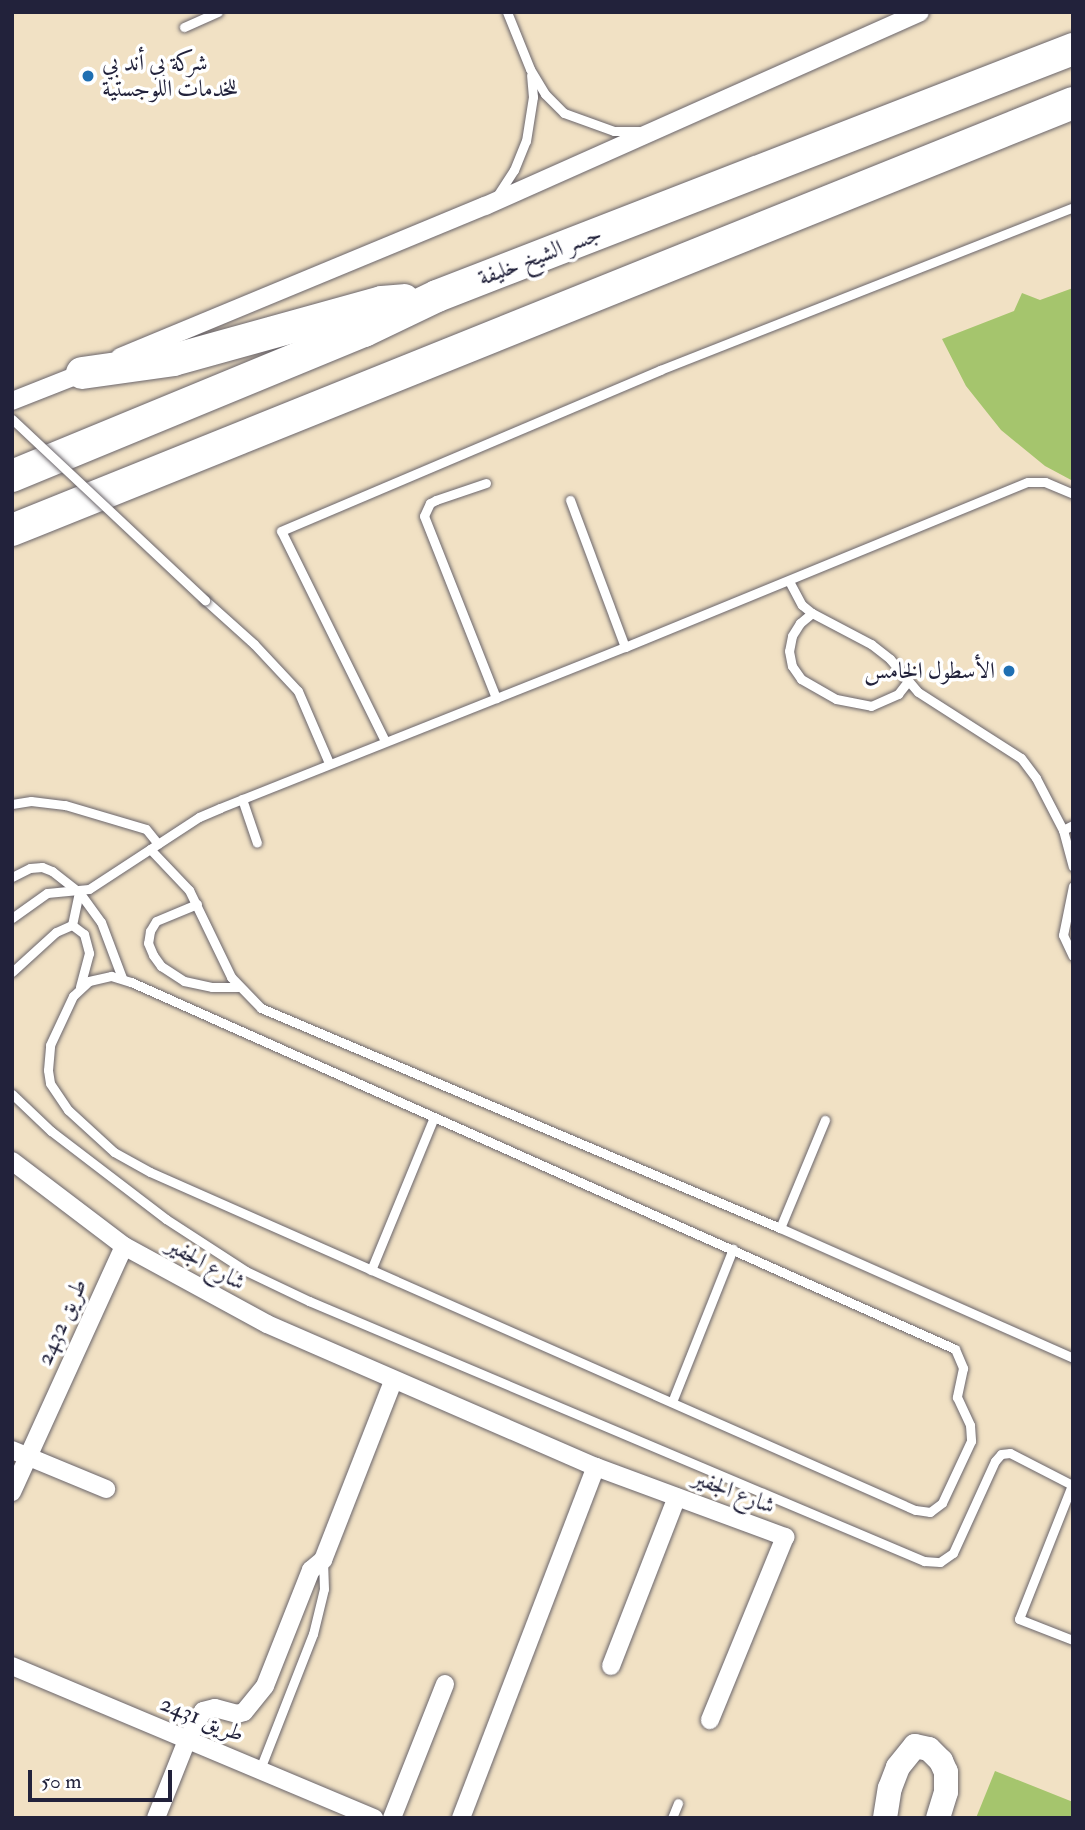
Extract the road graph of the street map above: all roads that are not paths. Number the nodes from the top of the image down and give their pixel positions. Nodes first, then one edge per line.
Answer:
1 (218, 12) edge
2 (507, 12) edge
3 (920, 12) edge
4 (184, 27) dead end
5 (1073, 49) edge
6 (530, 69) junction
7 (1073, 103) edge
8 (654, 132) junction
9 (485, 206) junction
10 (1073, 207) edge
11 (437, 296) junction
12 (82, 373) junction
13 (12, 401) edge
14 (12, 419) edge
15 (12, 476) edge
16 (486, 483) dead end
17 (1073, 494) edge
18 (570, 500) dead end
19 (12, 530) edge
20 (789, 581) junction
21 (812, 613) junction
22 (625, 647) junction
23 (908, 681) junction
24 (496, 698) junction
25 (384, 741) junction
26 (329, 764) junction
27 (242, 799) junction
28 (12, 804) edge
29 (1073, 825) edge
30 (1063, 830) junction
31 (257, 843) dead end
32 (154, 847) junction
33 (1073, 867) edge
34 (12, 877) edge
35 (1073, 886) edge
36 (79, 892) junction
37 (197, 904) junction
38 (12, 918) edge
39 (72, 925) junction
40 (1073, 956) edge
41 (12, 972) edge
42 (121, 978) junction
43 (80, 987) junction
44 (238, 987) junction
45 (12, 1094) edge
46 (434, 1117) junction
47 (825, 1119) dead end
48 (12, 1161) edge
49 (780, 1228) junction
50 (124, 1246) junction
51 (733, 1250) junction
52 (371, 1270) junction
53 (1073, 1358) edge
54 (393, 1381) junction
55 (672, 1402) junction
56 (20, 1454) edge
57 (597, 1467) junction
58 (106, 1489) dead end
59 (12, 1492) edge
60 (677, 1497) junction
61 (323, 1560) junction
62 (1073, 1640) edge
63 (611, 1665) dead end
64 (12, 1666) edge
65 (445, 1684) dead end
66 (710, 1720) dead end
67 (187, 1740) junction
68 (260, 1769) junction
69 (678, 1803) dead end
70 (351, 1813) edge
71 (156, 1818) edge
72 (374, 1818) edge
73 (392, 1818) edge
74 (461, 1818) edge
75 (671, 1818) edge
76 (885, 1818) edge
77 (938, 1818) edge

1 - 4 lane
2 - 6 lane
3 - 8 street
5 - 11 highway, جسر الشيخ خليفة
6 - 8 lane
6 - 9 lane
7 - 19 highway
8 - 9 street
9 - 12 street
10 - 25 lane
11 - 12 highway
11 - 15 highway, جسر الشيخ خليفة
12 - 13 street
14 - 26 lane, bridge
16 - 24 lane
17 - 20 lane
18 - 22 lane
20 - 21 lane
20 - 22 lane
21 - 23 lane
21 - 23 lane
22 - 24 lane
23 - 30 lane
24 - 25 lane
25 - 26 lane
26 - 27 lane
27 - 31 lane
27 - 32 lane
28 - 32 lane
29 - 30 lane
30 - 33 lane
32 - 36 lane
32 - 37 lane
34 - 36 lane
35 - 40 lane
36 - 38 lane
36 - 39 lane
36 - 42 lane
37 - 44 lane
37 - 44 lane
39 - 41 lane
39 - 43 lane
42 - 43 lane
42 - 46 lane
43 - 52 lane
44 - 49 lane
45 - 62 lane
46 - 51 lane
46 - 52 lane
47 - 49 lane
48 - 50 street, شارع الجفير
49 - 53 lane
50 - 54 street, شارع الجفير
50 - 56 street, طريق 2432
51 - 55 lane
51 - 55 lane
52 - 55 lane
54 - 57 street, شارع الجفير
54 - 61 street
56 - 58 street
56 - 59 street, طريق 2432
57 - 60 street, شارع الجفير
57 - 74 street
60 - 63 street
60 - 66 street, شارع الجفير
61 - 67 street
61 - 68 lane
64 - 67 street, طريق 2431
65 - 73 street
67 - 68 street, طريق 2431
67 - 71 street
68 - 70 street, طريق 2431
69 - 75 lane
70 - 72 street, طريق 2431
76 - 77 main road

